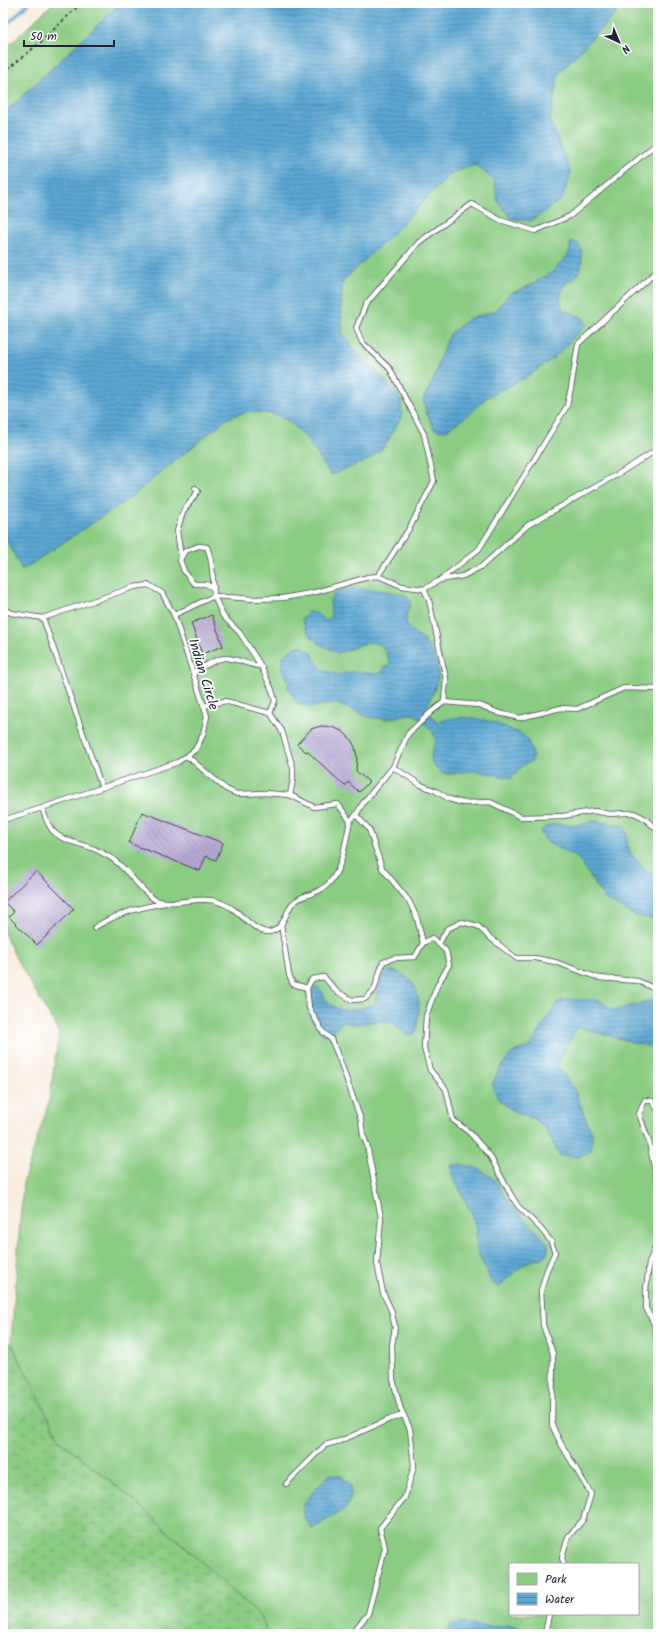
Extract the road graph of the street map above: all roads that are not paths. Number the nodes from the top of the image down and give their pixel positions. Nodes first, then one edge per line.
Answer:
1 (658, 144) edge
2 (658, 270) edge
3 (658, 449) edge
4 (195, 488) dead end
5 (182, 558) junction
6 (378, 576) junction
7 (440, 580) junction
8 (213, 588) junction
9 (424, 589) junction
10 (214, 596) junction
11 (3, 609) edge
12 (174, 615) junction
13 (43, 618) junction
14 (261, 666) junction
15 (193, 673) junction
16 (658, 689) edge
17 (444, 702) junction
18 (204, 706) junction
19 (270, 713) junction
20 (186, 756) junction
21 (393, 767) junction
22 (102, 788) junction
23 (290, 795) junction
24 (42, 808) junction
25 (356, 815) junction
26 (3, 820) edge
27 (350, 821) junction
28 (658, 830) edge
29 (167, 903) junction
30 (281, 924) junction
31 (94, 928) dead end
32 (423, 944) junction
33 (439, 944) junction
34 (658, 986) edge
35 (307, 988) junction
36 (658, 1110) edge
37 (658, 1186) edge
38 (658, 1240) edge
39 (658, 1348) edge
40 (403, 1415) junction
41 (286, 1484) dead end
42 (564, 1563) edge
43 (549, 1615) edge
44 (351, 1634) edge
45 (545, 1634) edge

1 - 6 lane
2 - 7 lane
3 - 7 lane
4 - 5 lane
5 - 8 lane
5 - 8 lane
6 - 9 lane
6 - 10 lane
7 - 9 lane
8 - 10 lane
9 - 17 lane
10 - 12 lane
10 - 14 lane
11 - 13 lane, Indian Circle
12 - 13 lane, Indian Circle
12 - 15 lane, Indian Circle
13 - 22 lane
14 - 15 lane
14 - 19 lane
15 - 18 lane, Indian Circle
16 - 17 lane
17 - 21 lane
18 - 19 lane
18 - 20 lane, Indian Circle
19 - 23 lane
20 - 22 lane, Indian Circle
20 - 23 lane
21 - 25 lane
21 - 28 lane
22 - 24 lane, Indian Circle
23 - 27 lane
24 - 26 lane, Indian Circle
24 - 29 lane
25 - 27 lane
25 - 32 lane
27 - 30 lane
29 - 30 lane
29 - 31 lane
30 - 35 lane
32 - 33 lane
32 - 35 lane
33 - 34 lane
33 - 42 lane
35 - 40 lane
36 - 37 lane
38 - 39 lane
40 - 41 lane
40 - 44 lane
43 - 45 lane

